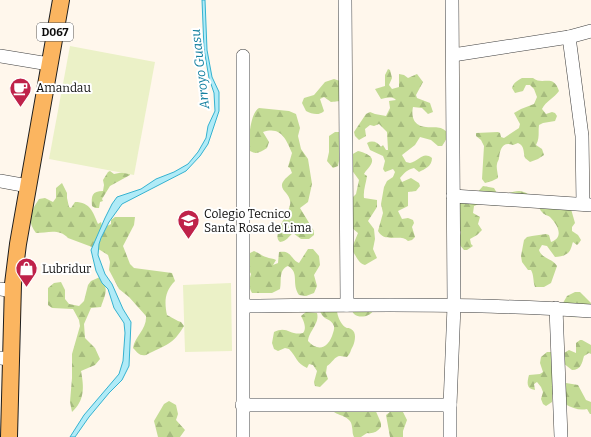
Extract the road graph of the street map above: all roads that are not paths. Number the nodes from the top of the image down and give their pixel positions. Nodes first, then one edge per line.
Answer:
1 (61, 0) edge
2 (344, 0) edge
3 (452, 0) edge
4 (591, 31) edge
5 (569, 37) junction
6 (453, 55) junction
7 (0, 56) edge
8 (243, 56) dead end
9 (49, 64) junction
10 (586, 135) edge
11 (0, 181) edge
12 (28, 186) junction
13 (453, 196) junction
14 (587, 204) edge
15 (6, 290) edge
16 (347, 305) junction
17 (244, 306) junction
18 (454, 306) junction
19 (556, 308) junction
20 (591, 311) edge
21 (5, 359) edge
22 (242, 405) junction
23 (450, 405) junction
24 (9, 437) edge
25 (243, 437) edge
26 (450, 437) edge
27 (561, 437) edge

1 - 9 main road, D067
2 - 16 street
3 - 6 street
4 - 5 street
5 - 6 street
5 - 10 street
6 - 13 street
7 - 9 street
8 - 17 street
9 - 12 main road, D067
10 - 14 street
11 - 12 street
12 - 15 main road, D067
13 - 14 street
13 - 18 street
15 - 21 main road, D067
16 - 17 street
16 - 18 street
17 - 22 street
18 - 19 street
18 - 23 street
19 - 20 street
19 - 27 street
21 - 24 main road, D067
22 - 23 street
22 - 25 street
23 - 26 street

